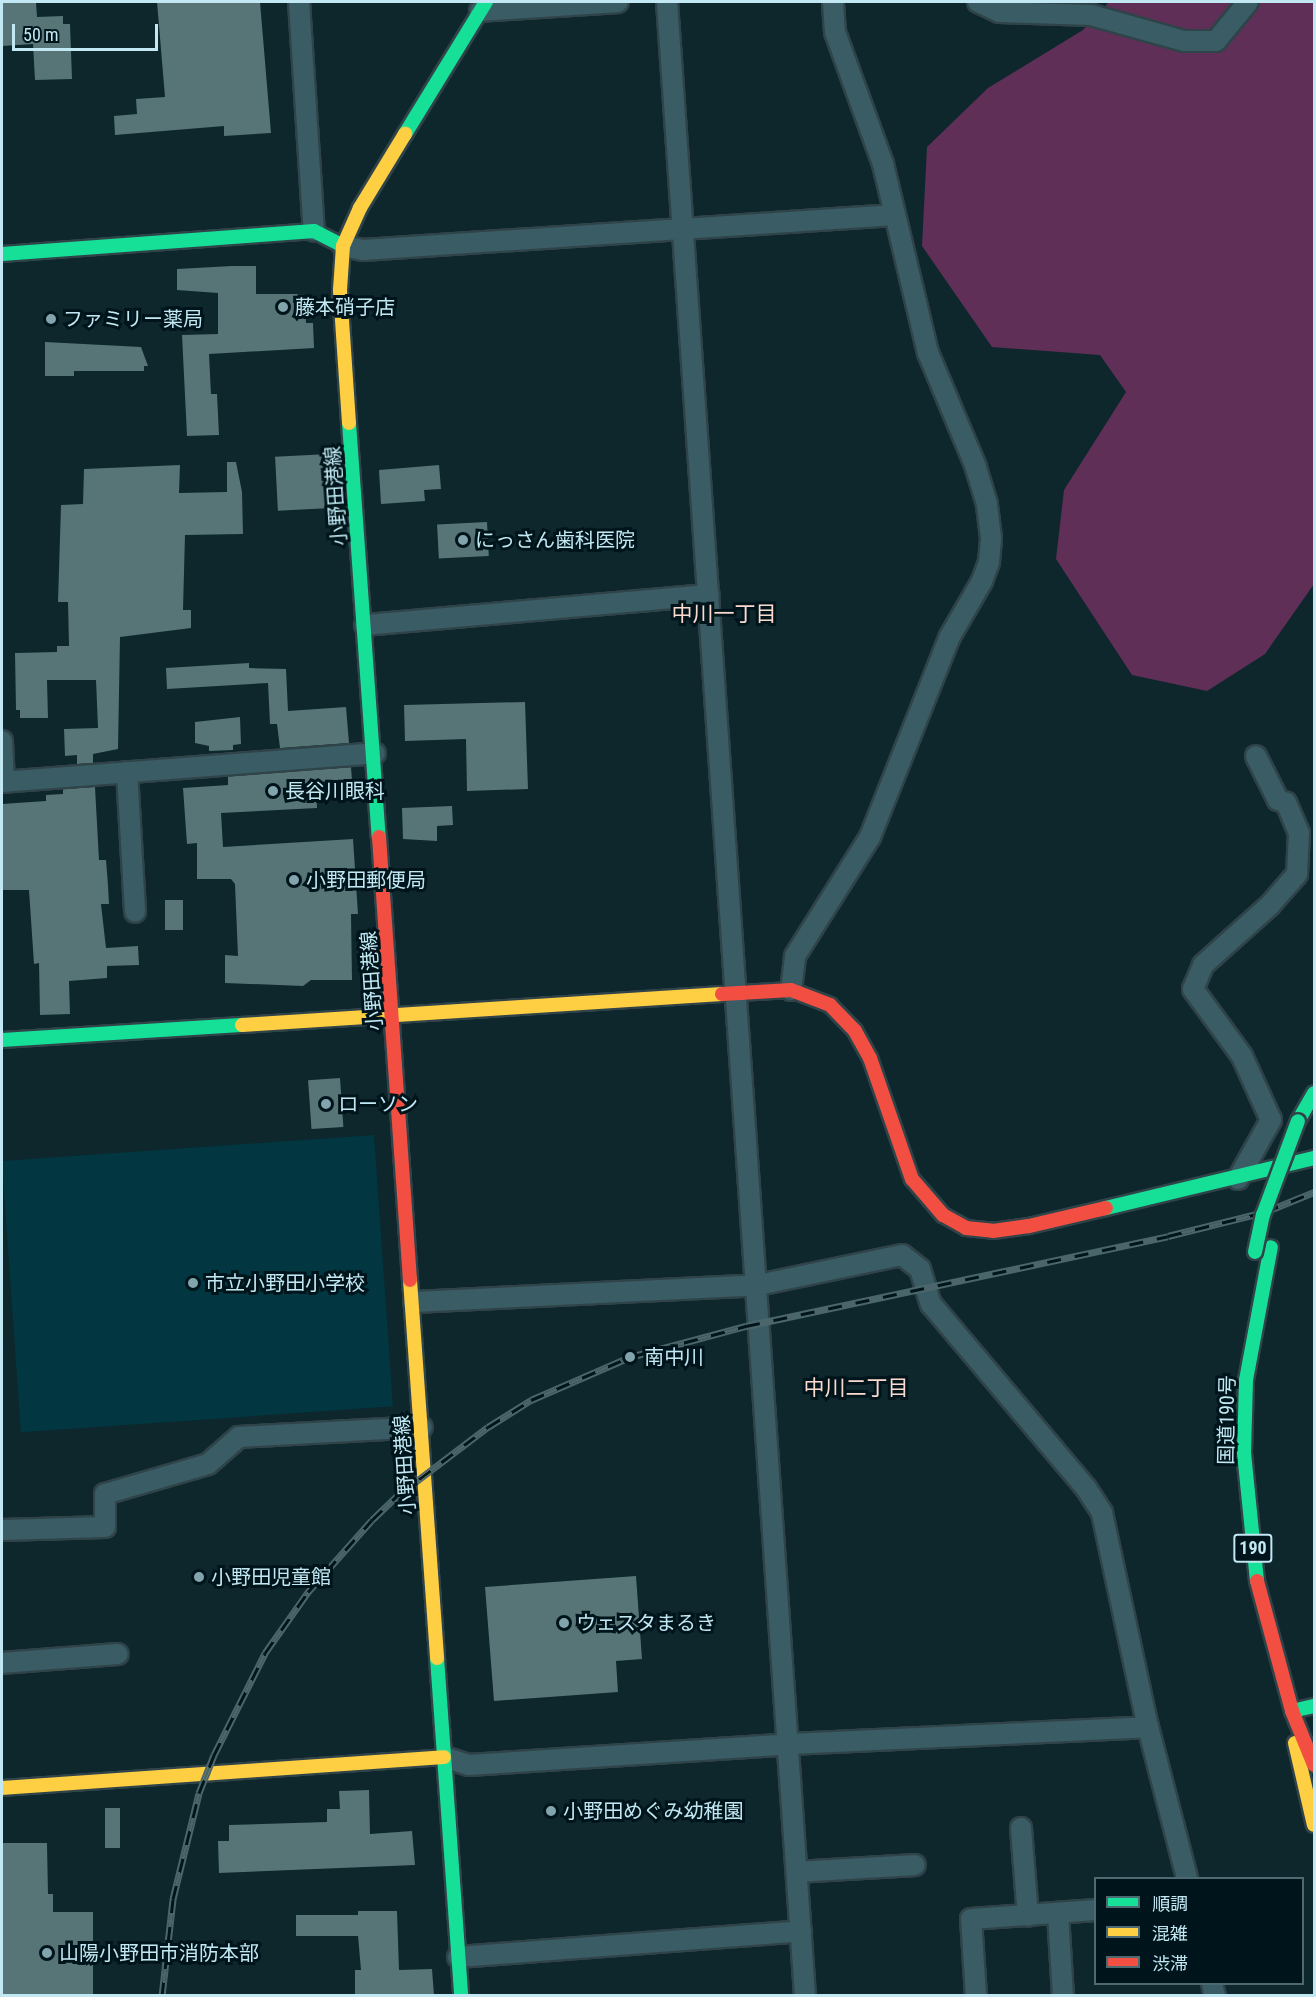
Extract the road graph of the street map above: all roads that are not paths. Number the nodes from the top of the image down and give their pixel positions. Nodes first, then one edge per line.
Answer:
1 (299, 2) edge
2 (618, 2) edge
3 (668, 2) edge
4 (833, 2) edge
5 (978, 2) edge
6 (1248, 2) edge
7 (483, 6) edge
8 (1057, 8) edge
9 (895, 215) junction
10 (683, 230) junction
11 (314, 231) junction
12 (343, 246) junction
13 (2, 254) edge
14 (709, 595) junction
15 (365, 625) junction
16 (2, 741) edge
17 (375, 753) junction
18 (1257, 756) dead end
19 (127, 772) junction
20 (3, 782) edge
21 (135, 912) dead end
22 (791, 990) junction
23 (737, 993) junction
24 (394, 1014) junction
25 (2, 1040) edge
26 (1314, 1093) edge
27 (1312, 1159) edge
28 (1295, 1178) dead end
29 (1238, 1179) junction
30 (1273, 1242) dead end
31 (758, 1285) junction
32 (414, 1302) junction
33 (1246, 1380) junction
34 (422, 1427) junction
35 (2, 1530) edge
36 (118, 1654) dead end
37 (2, 1663) edge
38 (1314, 1706) edge
39 (1292, 1711) junction
40 (1148, 1727) junction
41 (790, 1744) junction
42 (444, 1757) junction
43 (1314, 1765) edge
44 (2, 1788) edge
45 (1314, 1825) edge
46 (1021, 1828) dead end
47 (915, 1865) dead end
48 (797, 1872) junction
49 (1187, 1877) edge
50 (1094, 1910) edge
51 (1058, 1913) junction
52 (1028, 1916) junction
53 (801, 1931) junction
54 (458, 1957) junction
55 (461, 1995) edge
56 (805, 1995) edge
57 (976, 1995) edge
58 (1063, 1995) edge

1 - 11 street
2 - 7 street
3 - 10 street
4 - 9 street
5 - 8 street
6 - 8 street
7 - 12 main road, 小野田港線
9 - 10 street
9 - 22 street
10 - 12 street
10 - 14 street
11 - 12 main road
11 - 13 main road
12 - 15 main road, 小野田港線
14 - 15 street
14 - 23 street
15 - 17 main road, 小野田港線
16 - 20 street
17 - 19 street
17 - 24 main road, 小野田港線
18 - 29 street
19 - 20 street
19 - 21 street
22 - 23 main road
22 - 29 main road
23 - 24 main road
23 - 31 street
24 - 25 main road
24 - 32 main road, 小野田港線
26 - 33 main road, bridge
27 - 28 main road
27 - 29 main road
30 - 33 main road, 国道190号 / 190
31 - 32 street
31 - 40 street
31 - 41 street
32 - 34 main road, 小野田港線
33 - 39 main road, 国道190号 / 190
34 - 35 street
34 - 42 main road, 小野田港線
36 - 37 street
38 - 39 main road
39 - 43 main road, 国道190号 / 190
39 - 45 main road, 国道190号 / 190
40 - 41 street
40 - 49 street
41 - 42 street
41 - 48 street
42 - 44 main road
42 - 54 main road, 小野田港線
46 - 52 street
47 - 48 street
48 - 53 street
50 - 51 street
51 - 52 street
51 - 58 street
52 - 57 street
53 - 54 street
53 - 56 street
54 - 55 main road, 小野田港線

